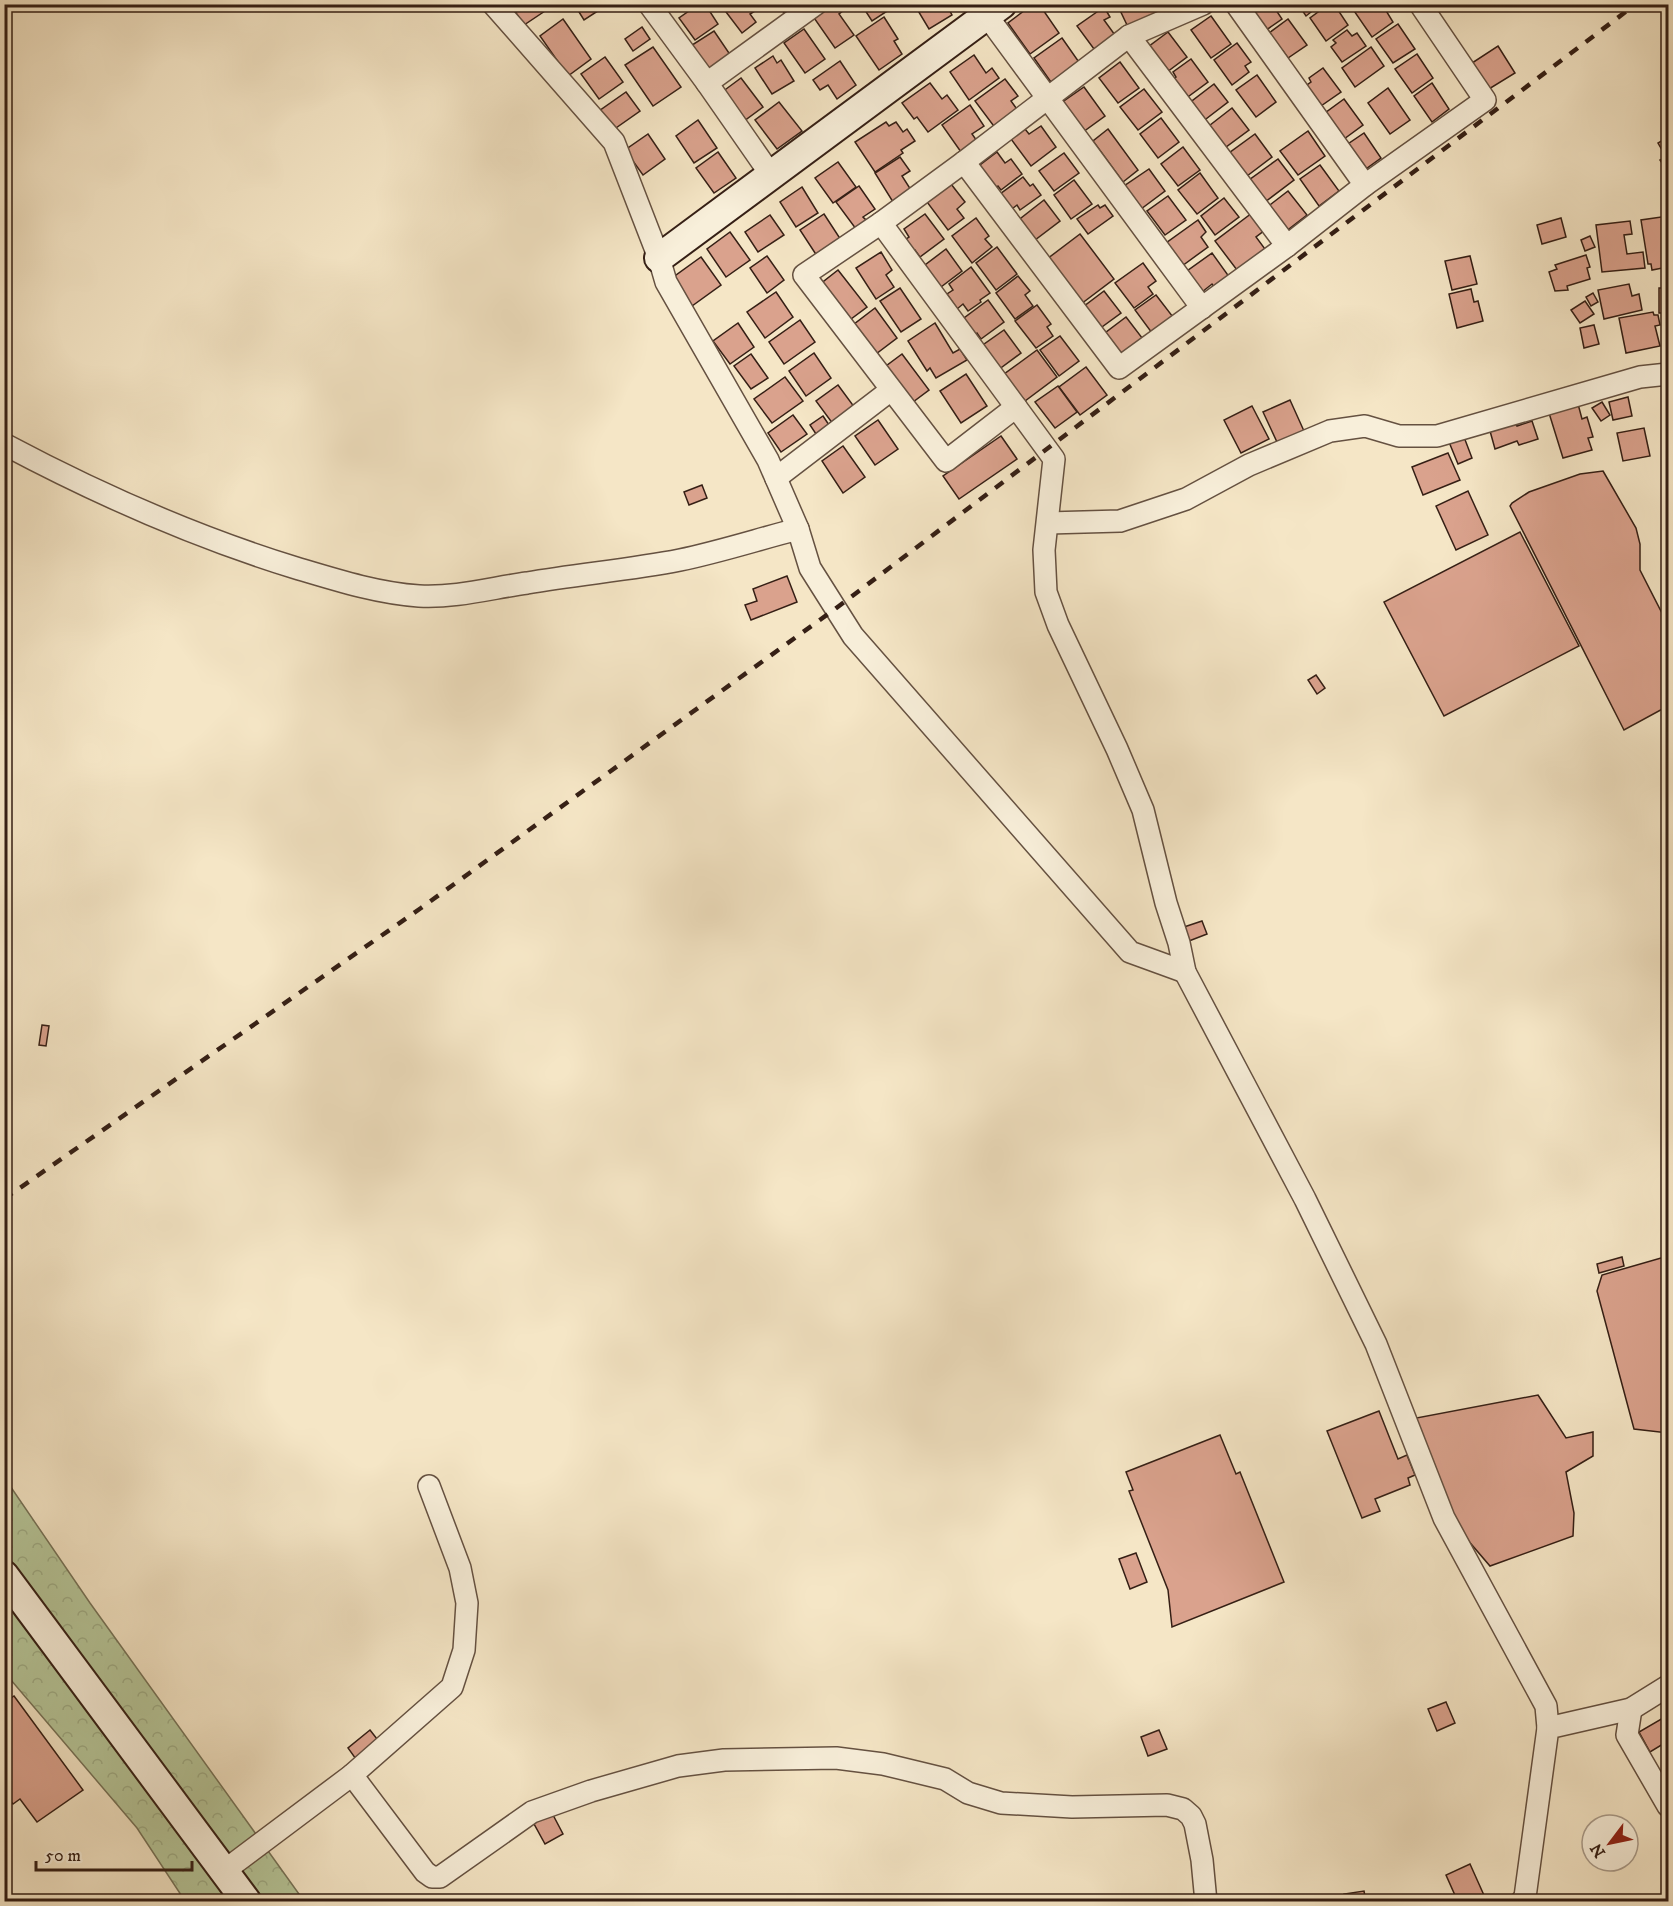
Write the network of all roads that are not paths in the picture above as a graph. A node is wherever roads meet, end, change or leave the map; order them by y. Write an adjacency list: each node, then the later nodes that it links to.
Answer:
1 (493, 4): 16 (street)
2 (649, 4): 9 (street)
3 (816, 4): 9 (street)
4 (1203, 4): 8 (street)
5 (1236, 4): 13 (street)
6 (1420, 4): 13 (street)
7 (989, 8): 10 (street); 12 (street)
8 (1129, 36): 10 (street); 15 (street)
9 (706, 83): 12 (street)
10 (1048, 98): 11 (street); 17 (street)
11 (964, 162): 14 (street); 17 (street)
12 (771, 175): 16 (street)
13 (1365, 184): 15 (street)
14 (881, 223): 19 (street); 20 (street)
15 (1287, 246): 17 (street)
16 (659, 258): 22 (street)
17 (1202, 308)
18 (1668, 374): 23 (street)
19 (891, 390): 20 (street); 22 (street)
20 (1016, 407): 23 (street)
21 (4, 444): 24 (street)
22 (776, 478): 24 (street)
23 (1048, 523): 25 (street)
24 (798, 529): 25 (street)
25 (1185, 972): 30 (street)
26 (429, 1486): 31 (street)
27 (4, 1575): 33 (street)
28 (1668, 1686): 29 (street)
29 (1631, 1709): 30 (street); 32 (street)
30 (1548, 1728): 36 (street)
31 (352, 1776): 33 (street); 35 (street)
32 (1668, 1806)
33 (224, 1871): 34 (street)
34 (247, 1902)
35 (1206, 1902)
36 (1521, 1902)

